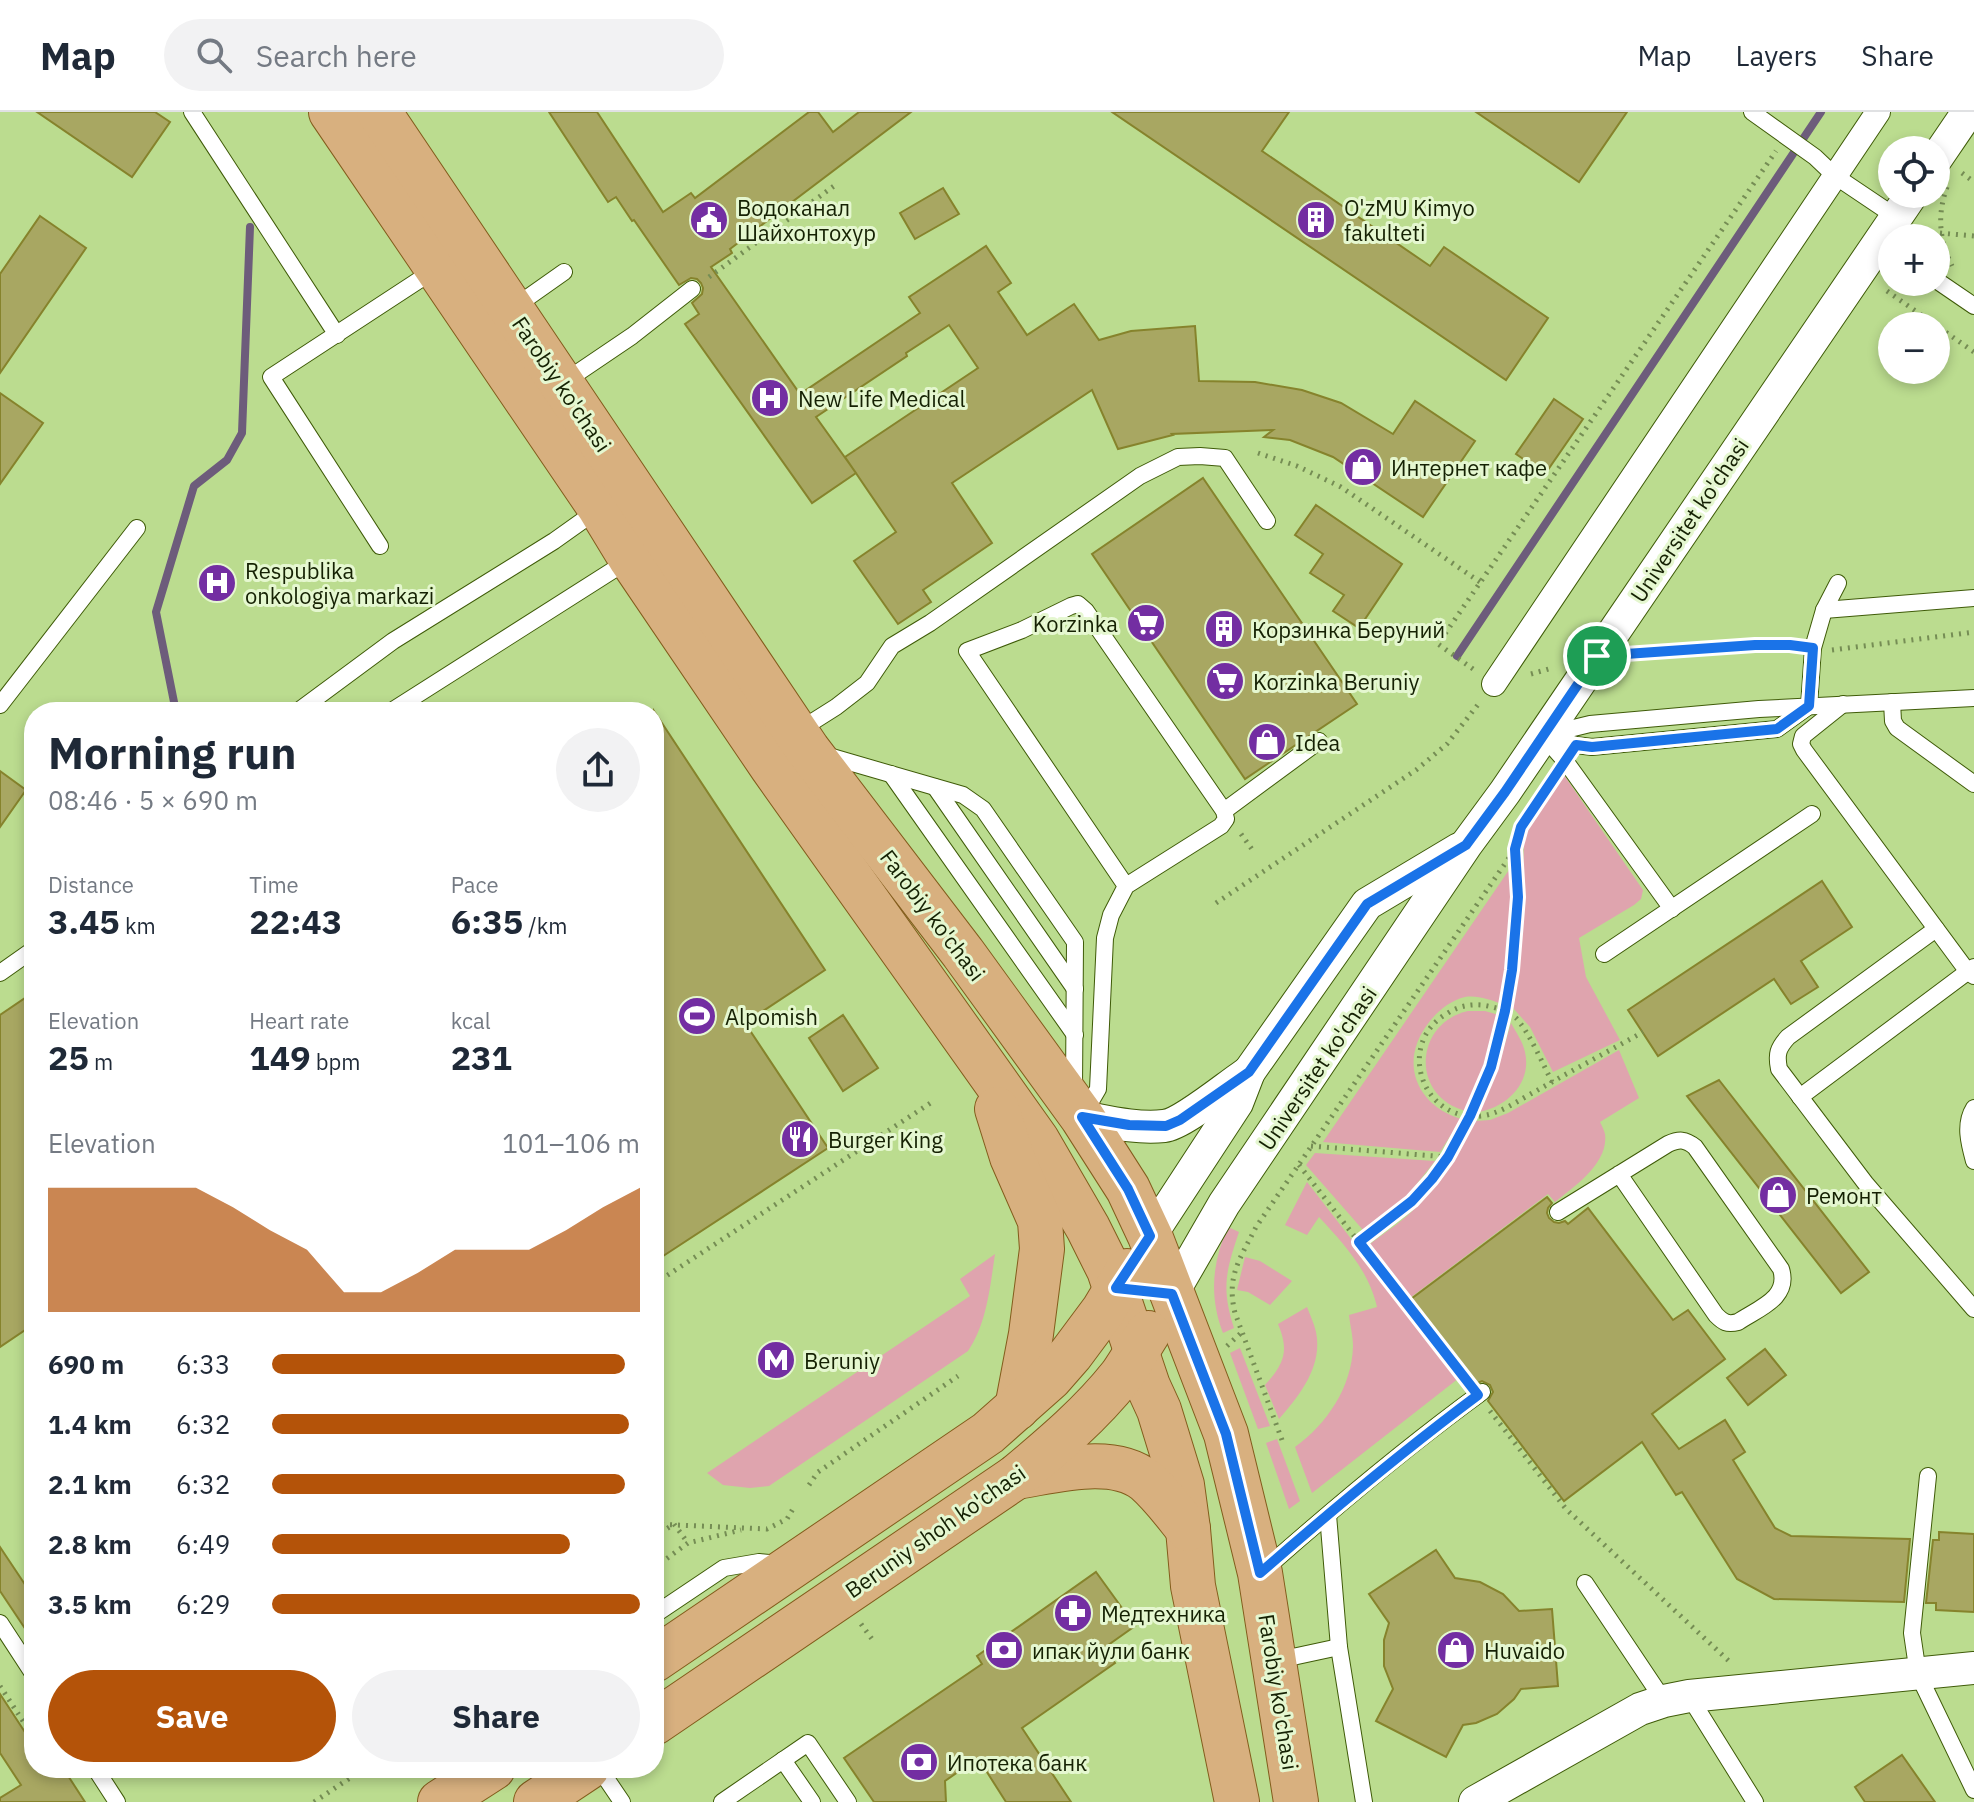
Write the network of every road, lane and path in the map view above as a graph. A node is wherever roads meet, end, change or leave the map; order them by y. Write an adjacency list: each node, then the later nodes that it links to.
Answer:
1 (192, 112): 24 (lane)
2 (331, 112): 16 (main road, Farobiy ko'chasi)
3 (379, 112): 23 (main road, Farobiy ko'chasi)
4 (1752, 112): 7 (lane)
5 (1878, 112): 9 (street)
6 (1968, 112): 8 (street)
7 (1790, 138): 9 (lane); 33 (path)
8 (1950, 155)
9 (1835, 176): 11 (lane); 42 (street)
10 (834, 186): 19 (path)
11 (1893, 224)
12 (1950, 234): 13 (path)
13 (1974, 236)
14 (1878, 251): 40 (street, Universitet ko'chasi)
15 (1950, 262): 17 (path)
16 (437, 268): 24 (lane); 28 (main road, Farobiy ko'chasi)
17 (1954, 270)
18 (564, 272): 23 (lane)
19 (692, 289): 26 (lane)
20 (1950, 290): 22 (lane)
21 (1894, 296): 25 (path)
22 (1974, 306)
23 (512, 309): 26 (main road, Farobiy ko'chasi)
24 (337, 335): 31 (lane)
25 (1974, 352)
26 (561, 384): 28 (main road, Farobiy ko'chasi)
27 (1258, 453): 33 (path)
28 (615, 498): 32 (main road, Farobiy ko'chasi); 44 (lane)
29 (1267, 521): 51 (lane)
30 (137, 528): 48 (lane)
31 (380, 546)
32 (648, 549): 45 (lane); 51 (main road, Farobiy ko'chasi); 73 (main road, Farobiy ko'chasi)
33 (1480, 582): 42 (path)
34 (1838, 583): 36 (lane)
35 (1974, 598): 36 (lane)
36 (1824, 610): 38 (lane)
37 (1974, 632): 38 (path)
38 (1813, 648): 39 (path); 49 (lane)
39 (1637, 654): 40 (path); 41 (path)
40 (1597, 656): 42 (path); 50 (street, Universitet ko'chasi)
41 (1629, 666)
42 (1494, 684): 62 (path)
43 (1974, 698): 46 (lane)
44 (311, 702)
45 (406, 702)
46 (1892, 702): 47 (lane); 55 (lane)
47 (1843, 704): 49 (lane); 64 (lane)
48 (0, 705)
49 (1809, 706): 50 (lane)
50 (1543, 735): 53 (lane); 59 (street, Universitet ko'chasi)
51 (802, 741): 54 (lane); 80 (main road, Farobiy ko'chasi)
52 (1319, 741): 57 (lane)
53 (1566, 762): 60 (path); 63 (lane)
54 (891, 774): 56 (lane); 72 (lane)
55 (1974, 784)
56 (935, 787): 69 (lane); 69 (lane)
57 (1224, 811): 61 (lane); 61 (lane)
58 (1812, 814): 63 (lane)
59 (1466, 845): 74 (street, Universitet ko'chasi); 91 (street, Universitet ko'chasi)
60 (1515, 849): 70 (path); 81 (path)
61 (1126, 886): 80 (lane)
62 (1216, 903)
63 (1672, 909): 65 (lane)
64 (1936, 929): 67 (lane); 76 (lane)
65 (1604, 954)
66 (24, 956): 68 (lane)
67 (1972, 972): 76 (lane)
68 (0, 973)
69 (1075, 989): 72 (lane)
70 (1505, 1011): 75 (path); 79 (path); 79 (path)
71 (1643, 1032): 75 (path)
72 (1075, 1035): 80 (lane)
73 (983, 1065): 90 (main road, Farobiy ko'chasi); 98 (main road)
74 (1249, 1072): 80 (street); 87 (street, Universitet ko'chasi)
75 (1552, 1082): 79 (path)
76 (1800, 1097): 92 (lane)
77 (932, 1102): 89 (path)
78 (1974, 1108): 83 (lane)
79 (1470, 1116): 82 (path)
80 (1082, 1117): 87 (main road, Farobiy ko'chasi)
81 (1311, 1146): 82 (path); 84 (path)
82 (1448, 1157): 88 (path)
83 (1974, 1161)
84 (1299, 1165): 88 (path); 93 (path)
85 (1619, 1174): 85 (lane); 86 (lane)
86 (1558, 1212)
87 (1150, 1236): 90 (main road); 91 (main road, Farobiy ko'chasi)
88 (1359, 1242): 97 (path)
89 (664, 1277)
90 (1116, 1288): 91 (main road); 95 (main road, Farobiy ko'chasi); 98 (main road)
91 (1172, 1294): 95 (main road, Beruniy shoh ko'chasi); 113 (main road, Farobiy ko'chasi)
92 (1974, 1309)
93 (1242, 1332): 94 (path); 99 (path)
94 (1226, 1346)
95 (1137, 1351): 101 (main road, Beruniy shoh ko'chasi); 108 (main road, Farobiy ko'chasi)
96 (958, 1376): 102 (path)
97 (1480, 1394): 104 (lane); 126 (path)
98 (1017, 1408): 112 (main road)
99 (1282, 1440)
100 (1928, 1476): 124 (lane)
101 (1016, 1477): 108 (main road); 128 (main road, Beruniy shoh ko'chasi)
102 (809, 1485)
103 (794, 1507): 107 (path)
104 (1328, 1515): 113 (lane); 119 (lane)
105 (664, 1524): 106 (path)
106 (674, 1524): 107 (path); 109 (path); 110 (path)
107 (746, 1529): 110 (path)
108 (1188, 1529): 145 (main road, Farobiy ko'chasi)
109 (664, 1530)
110 (688, 1543): 111 (path)
111 (664, 1561)
112 (792, 1565): 115 (lane); 120 (main road)
113 (1260, 1573): 122 (main road, Farobiy ko'chasi)
114 (1585, 1583): 127 (lane)
115 (664, 1608)
116 (0, 1623): 121 (lane)
117 (861, 1623): 118 (path)
118 (872, 1639)
119 (1339, 1647): 122 (lane); 147 (lane)
120 (664, 1653)
121 (24, 1660)
122 (1274, 1661): 146 (main road, Farobiy ko'chasi)
123 (1974, 1668): 124 (street)
124 (1918, 1674): 126 (street); 136 (lane)
125 (0, 1686): 129 (path)
126 (1758, 1689): 127 (street)
127 (1677, 1698): 148 (street); 149 (lane)
128 (664, 1716)
129 (24, 1723)
130 (783, 1760): 142 (lane); 143 (lane); 144 (lane)
131 (101, 1778): 137 (lane)
132 (350, 1778): 138 (path)
133 (477, 1778): 139 (main road)
134 (572, 1778): 140 (main road)
135 (606, 1778): 141 (lane)
136 (1974, 1790)
137 (117, 1802)
138 (314, 1802)
139 (440, 1802)
140 (536, 1802)
141 (622, 1802)
142 (722, 1802)
143 (812, 1802)
144 (848, 1802)
145 (1237, 1802)
146 (1296, 1802)
147 (1364, 1802)
148 (1475, 1802)
149 (1755, 1802)

